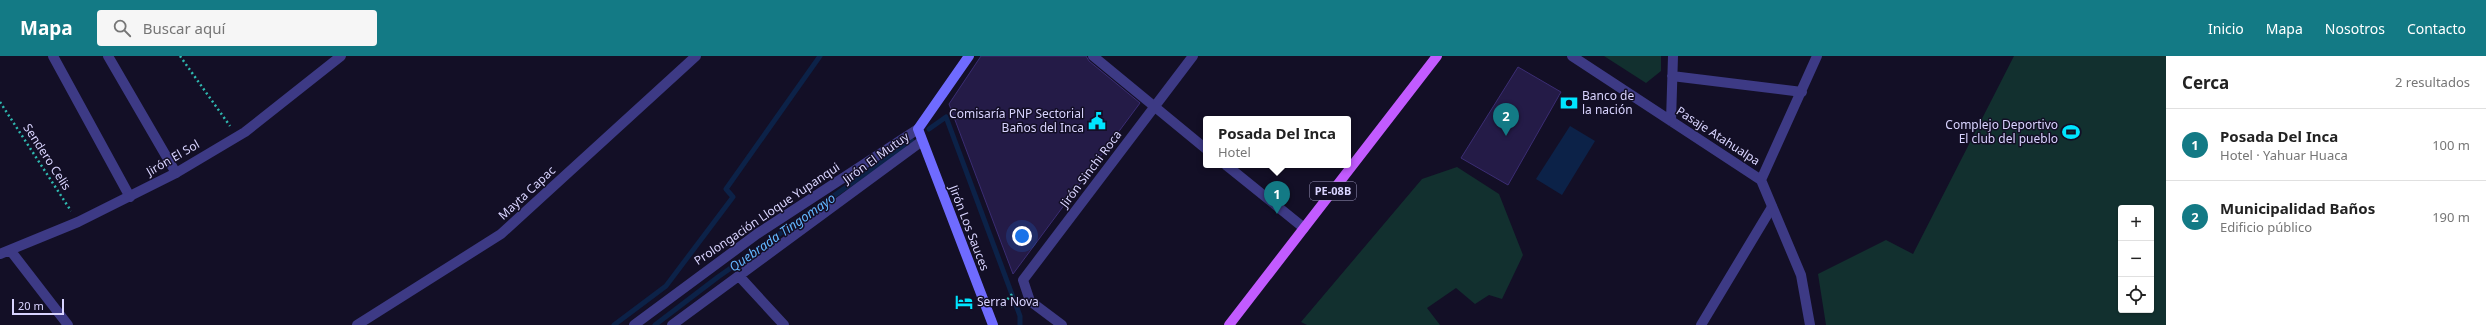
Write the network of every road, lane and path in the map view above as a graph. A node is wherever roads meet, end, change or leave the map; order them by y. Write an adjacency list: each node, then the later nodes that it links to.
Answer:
1 (53, 56): 27 (street)
2 (108, 56): 25 (street)
3 (180, 56): 19 (path)
4 (341, 56): 19 (street, Jirón El Sol)
5 (696, 56): 37 (street, Mayta Capac)
6 (969, 56): 18 (street)
7 (1093, 56): 16 (street)
8 (1193, 56): 16 (street, Jirón Sinchi Roca)
9 (1437, 56): 22 (main road, PE-08B)
10 (1572, 56): 17 (street, Pasaje Atahualpa)
11 (1673, 56): 13 (street)
12 (1817, 56): 14 (street)
13 (1672, 76): 14 (street); 17 (street)
14 (1802, 92): 26 (street)
15 (0, 102): 29 (path, Sendero Celis)
16 (1154, 107): 21 (street); 34 (street, Jirón Sinchi Roca)
17 (1671, 122): 26 (street, Pasaje Atahualpa)
18 (918, 129): 20 (street, Jirón Los Sauces); 38 (street, Prolongación Lloque Yupanqui)
19 (236, 135): 25 (street, Jirón El Sol)
20 (922, 141): 33 (street, Jirón El Mutuy); 35 (street, Jirón Los Sauces)
21 (1203, 147)
22 (1351, 167)
23 (1230, 168): 30 (street)
24 (1350, 168): 30 (main road, PE-08B)
25 (176, 173): 27 (street, Jirón El Sol)
26 (1761, 180): 28 (street, Pasaje Atahualpa)
27 (130, 197): 29 (street, Jirón El Sol)
28 (1772, 207): 43 (street); 44 (street, Pasaje Atahualpa)
29 (78, 222): 31 (street, Jirón El Sol)
30 (1304, 228): 42 (main road, PE-08B)
31 (10, 250): 32 (street, Jirón El Sol); 36 (street)
32 (0, 254)
33 (739, 276): 39 (street, Jirón El Mutuy); 40 (street)
34 (1023, 280): 35 (path); 41 (street)
35 (992, 323)
36 (68, 325)
37 (357, 325)
38 (634, 325)
39 (672, 325)
40 (784, 325)
41 (1062, 325)
42 (1229, 325)
43 (1701, 325)
44 (1810, 325)

